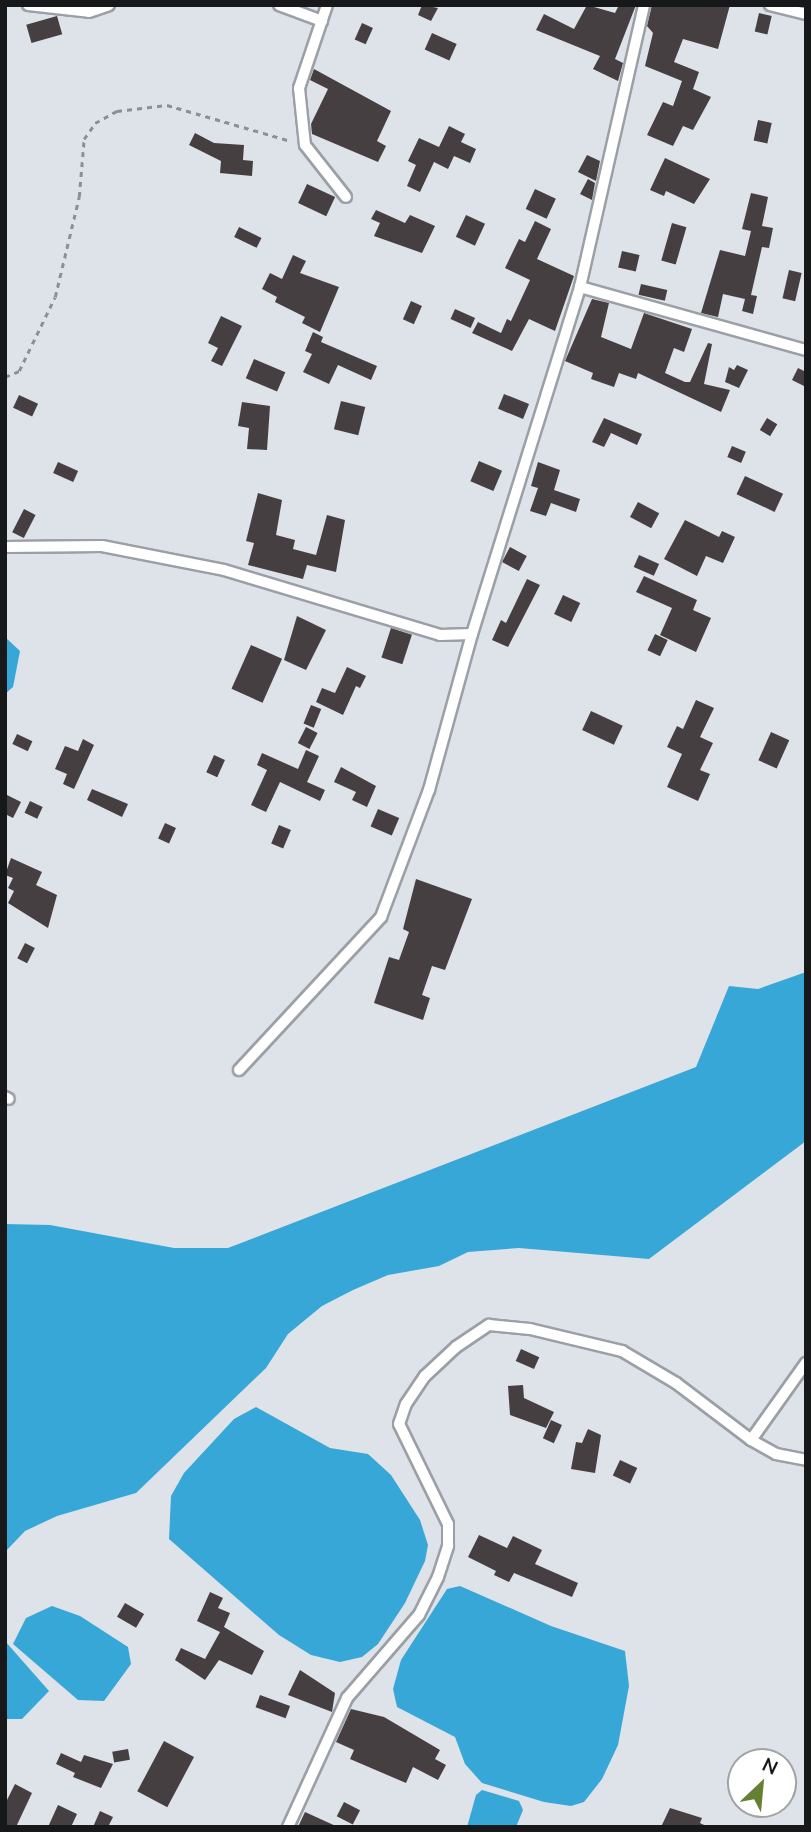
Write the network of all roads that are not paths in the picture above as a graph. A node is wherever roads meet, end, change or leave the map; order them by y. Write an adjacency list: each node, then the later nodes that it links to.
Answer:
1 (28, 5): 2 (street)
2 (109, 5)
3 (279, 5): 8 (street)
4 (327, 5): 8 (street)
5 (644, 5): 10 (street)
6 (770, 5): 7 (street)
7 (806, 14)
8 (322, 21): 9 (street)
9 (346, 197)
10 (580, 287): 11 (street); 13 (street)
11 (806, 350)
12 (5, 547): 13 (street)
13 (472, 634): 14 (street)
14 (239, 1070)
15 (806, 1363): 16 (street)
16 (751, 1440): 17 (street); 18 (street)
17 (806, 1460)
18 (288, 1827)

